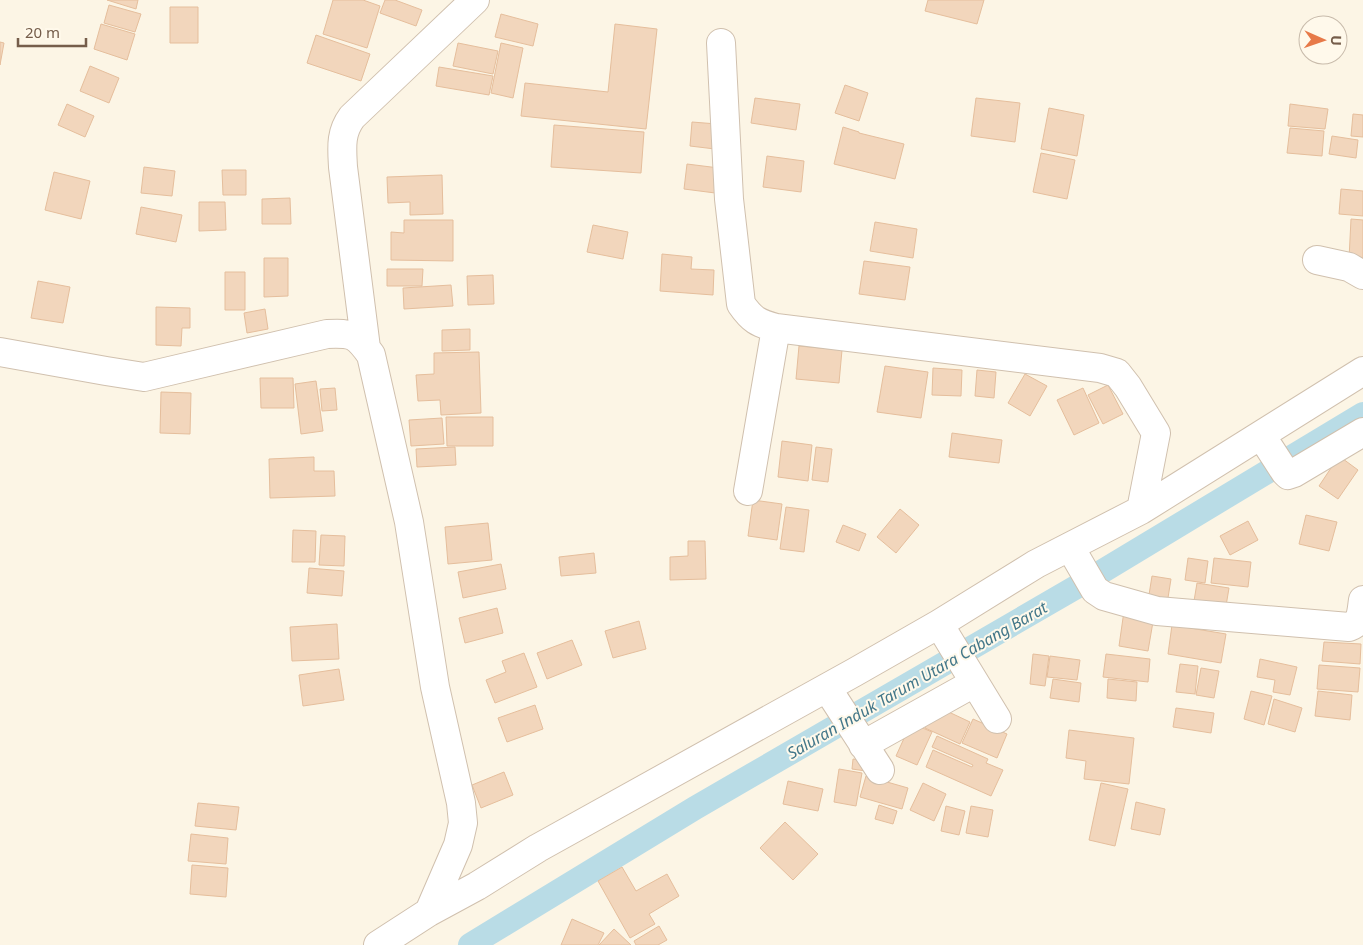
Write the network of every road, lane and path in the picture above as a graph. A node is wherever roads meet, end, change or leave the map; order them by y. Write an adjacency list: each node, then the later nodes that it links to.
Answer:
1 (475, 0): 6 (street)
2 (721, 43): 5 (street)
3 (1317, 260): 4 (street)
4 (1363, 275)
5 (776, 328): 11 (street); 12 (street)
6 (366, 348): 7 (street); 21 (street)
7 (0, 352)
8 (1363, 370): 10 (street)
9 (1363, 432): 10 (street)
10 (1264, 440): 12 (street)
11 (748, 491)
12 (1141, 510): 13 (street)
13 (1073, 554): 14 (street); 15 (street)
14 (1363, 600)
15 (946, 633): 16 (street); 17 (street)
16 (973, 680): 18 (street); 19 (street)
17 (833, 697): 19 (street); 21 (street)
18 (997, 719)
19 (862, 743): 20 (street)
20 (880, 770)
21 (429, 912): 22 (street)
22 (378, 945)

